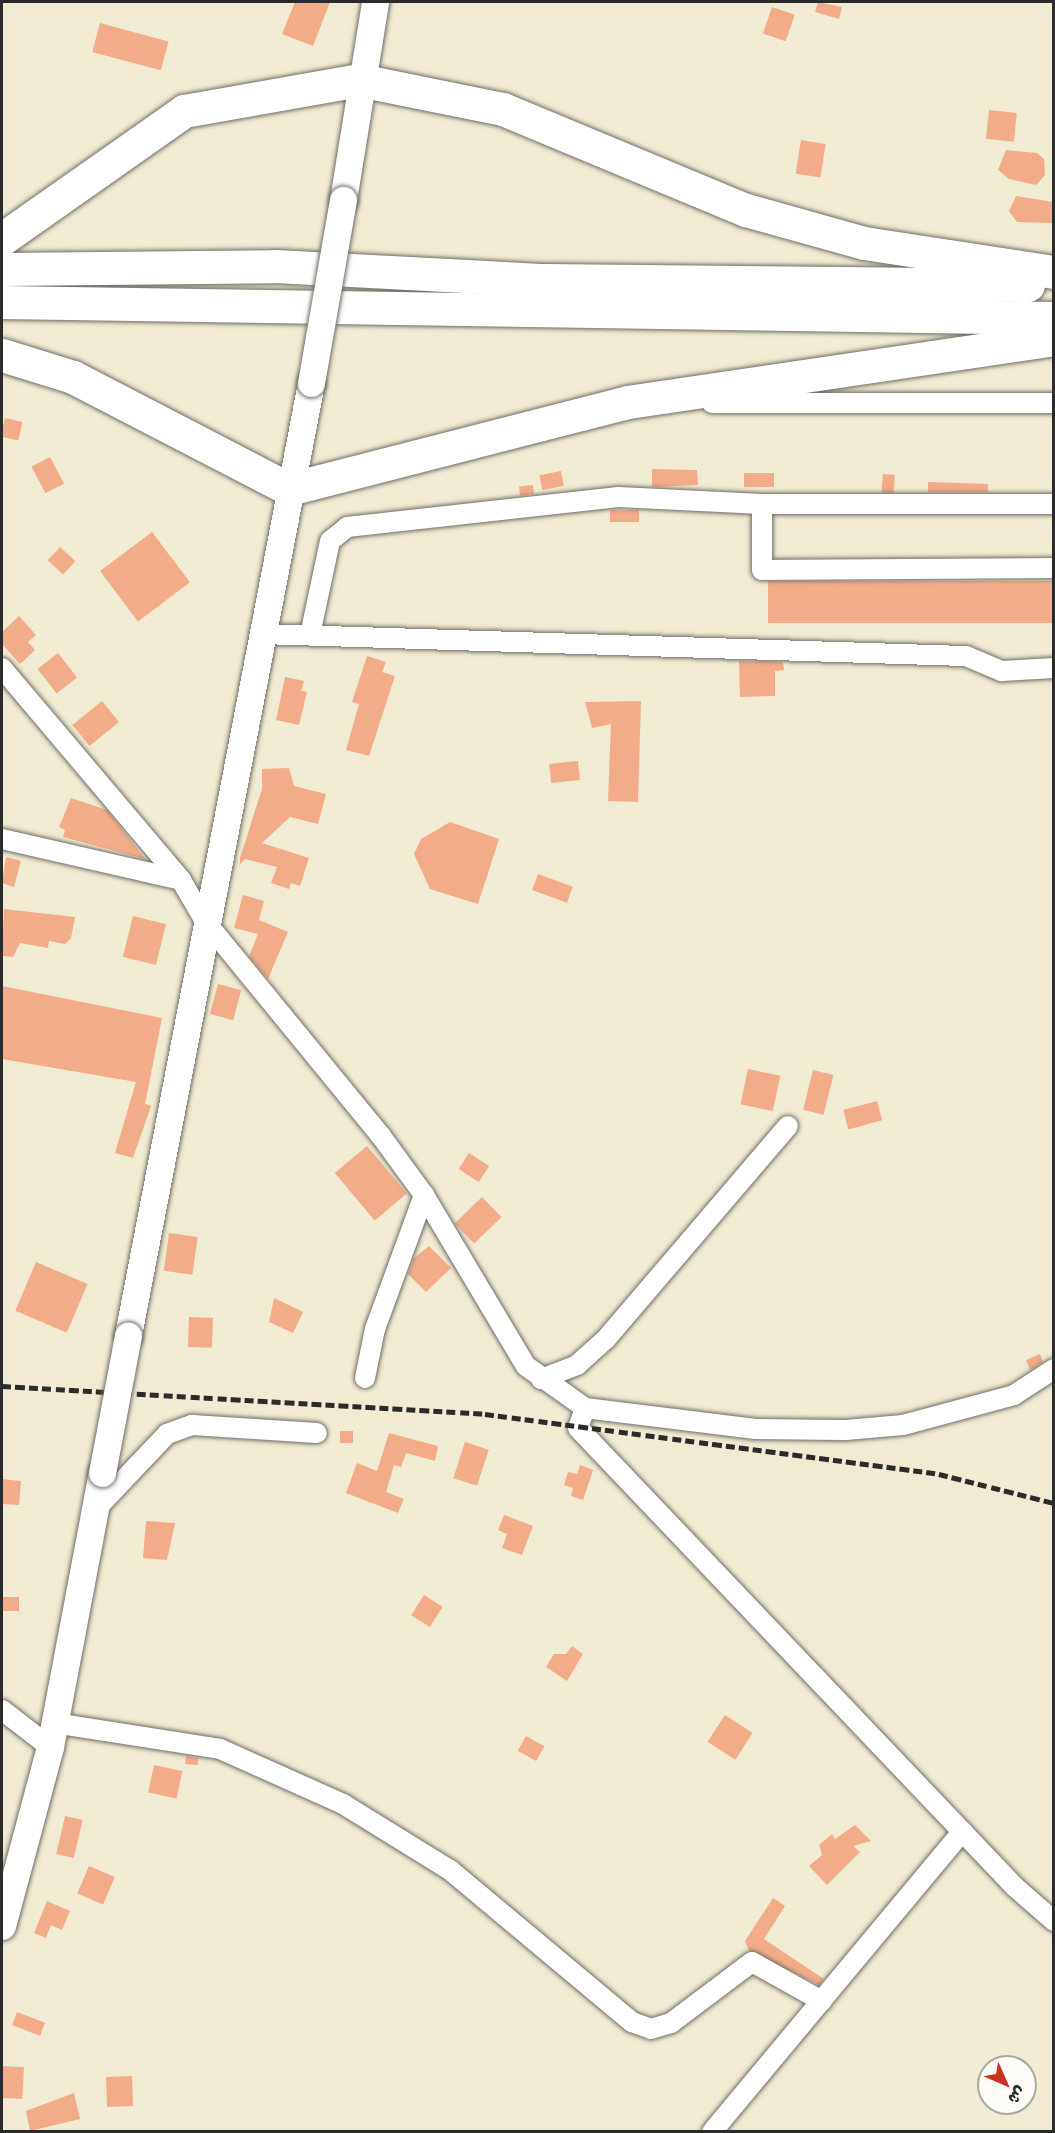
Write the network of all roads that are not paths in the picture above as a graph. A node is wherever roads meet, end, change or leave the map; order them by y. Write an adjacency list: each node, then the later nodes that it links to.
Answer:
1 (375, 2): 2 (main road)
2 (359, 80): 3 (highway); 5 (highway); 13 (main road, bridge)
3 (2, 239)
4 (2, 269): 6 (highway)
5 (1053, 272)
6 (1053, 285)
7 (2, 302): 8 (highway)
8 (1053, 318)
9 (1053, 339): 11 (highway)
10 (2, 355): 13 (highway)
11 (628, 402): 12 (street); 13 (highway)
12 (1053, 404)
13 (289, 489): 17 (main road)
14 (762, 504): 15 (street); 16 (street); 18 (street)
15 (1053, 504)
16 (1053, 568)
17 (261, 634): 18 (street); 23 (main road)
18 (310, 635): 20 (street)
19 (2, 668): 22 (street)
20 (1053, 668)
21 (2, 839): 22 (street)
22 (181, 880): 23 (street)
23 (205, 921): 25 (street); 31 (main road, bridge)
24 (788, 1126): 28 (street)
25 (424, 1195): 27 (street); 28 (street)
26 (1053, 1369): 29 (street)
27 (364, 1378)
28 (541, 1380): 29 (street)
29 (585, 1408): 34 (street)
30 (317, 1433): 31 (street)
31 (93, 1512): 33 (main road)
32 (2, 1710): 33 (street)
33 (52, 1735): 36 (main road); 37 (street)
34 (962, 1832): 35 (street); 37 (street)
35 (1053, 1921)
36 (2, 1926)
37 (822, 2001): 38 (street)
38 (712, 2132)

